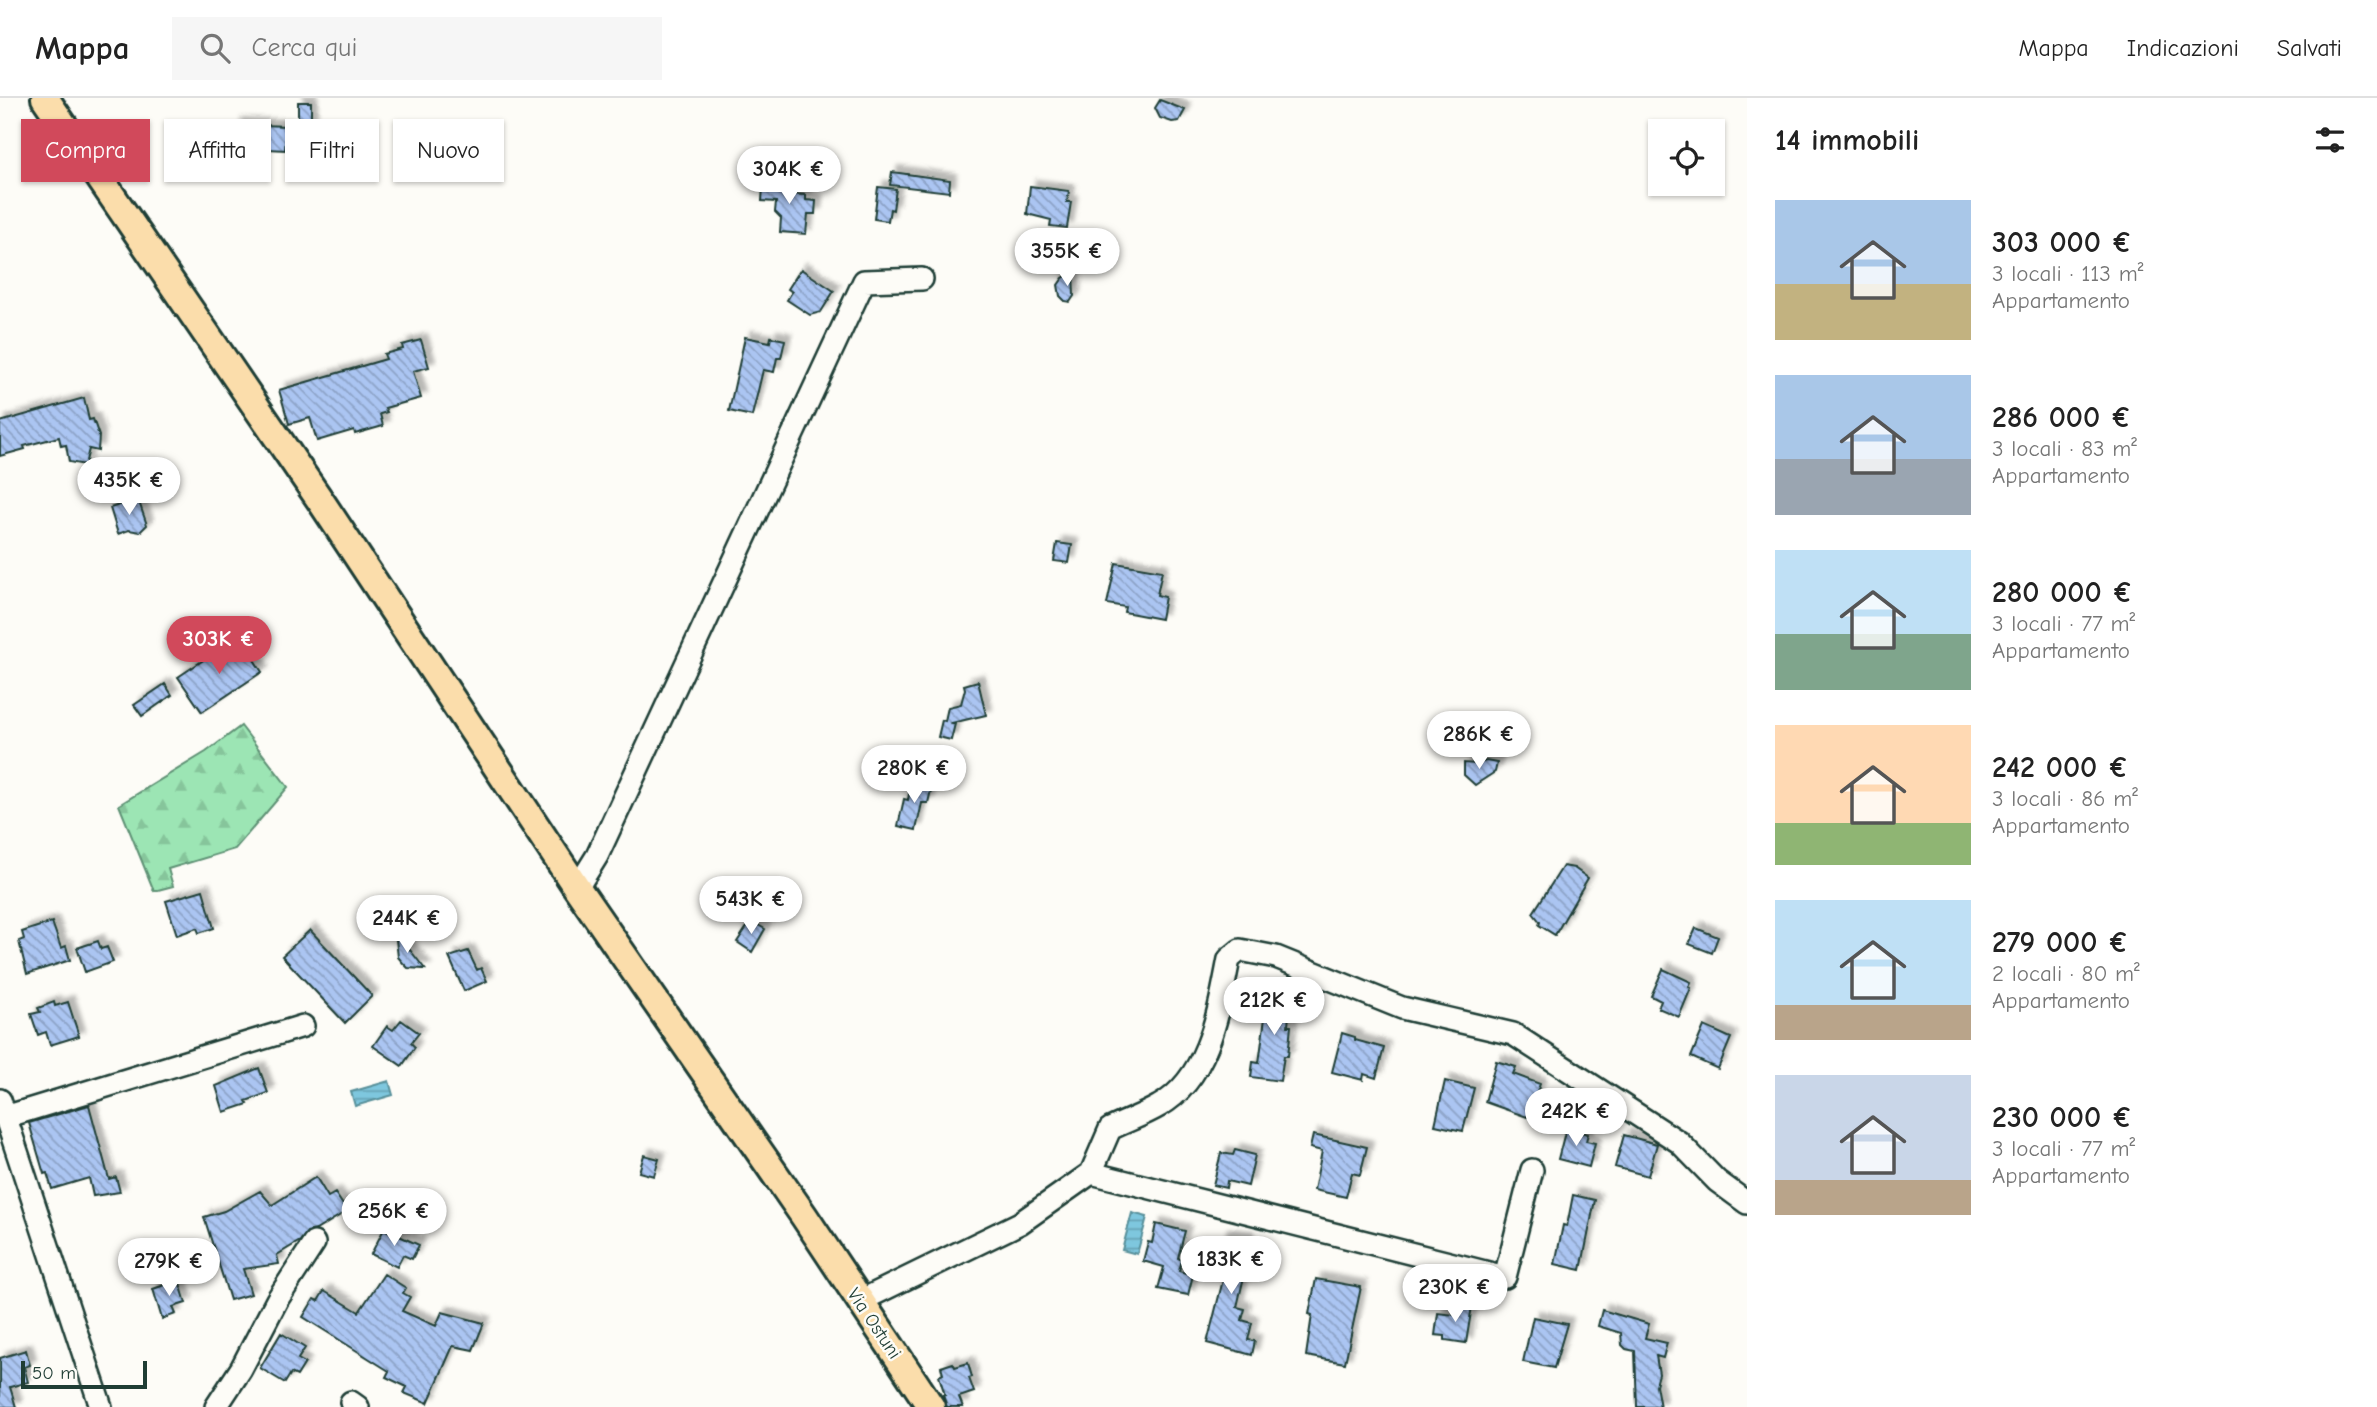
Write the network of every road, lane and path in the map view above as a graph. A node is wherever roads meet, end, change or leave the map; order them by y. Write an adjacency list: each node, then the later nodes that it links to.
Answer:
1 (45, 98): 3 (main road, Via Ostuni)
2 (922, 279): 3 (street)
3 (576, 888): 10 (main road, Via Ostuni)
4 (303, 1026): 5 (street)
5 (3, 1109): 11 (street)
6 (1532, 1170): 7 (street)
7 (1091, 1173): 8 (street); 10 (street)
8 (1747, 1203)
9 (314, 1243): 12 (street)
10 (860, 1301): 13 (main road, Via Ostuni)
11 (101, 1407)
12 (216, 1407)
13 (931, 1407)

